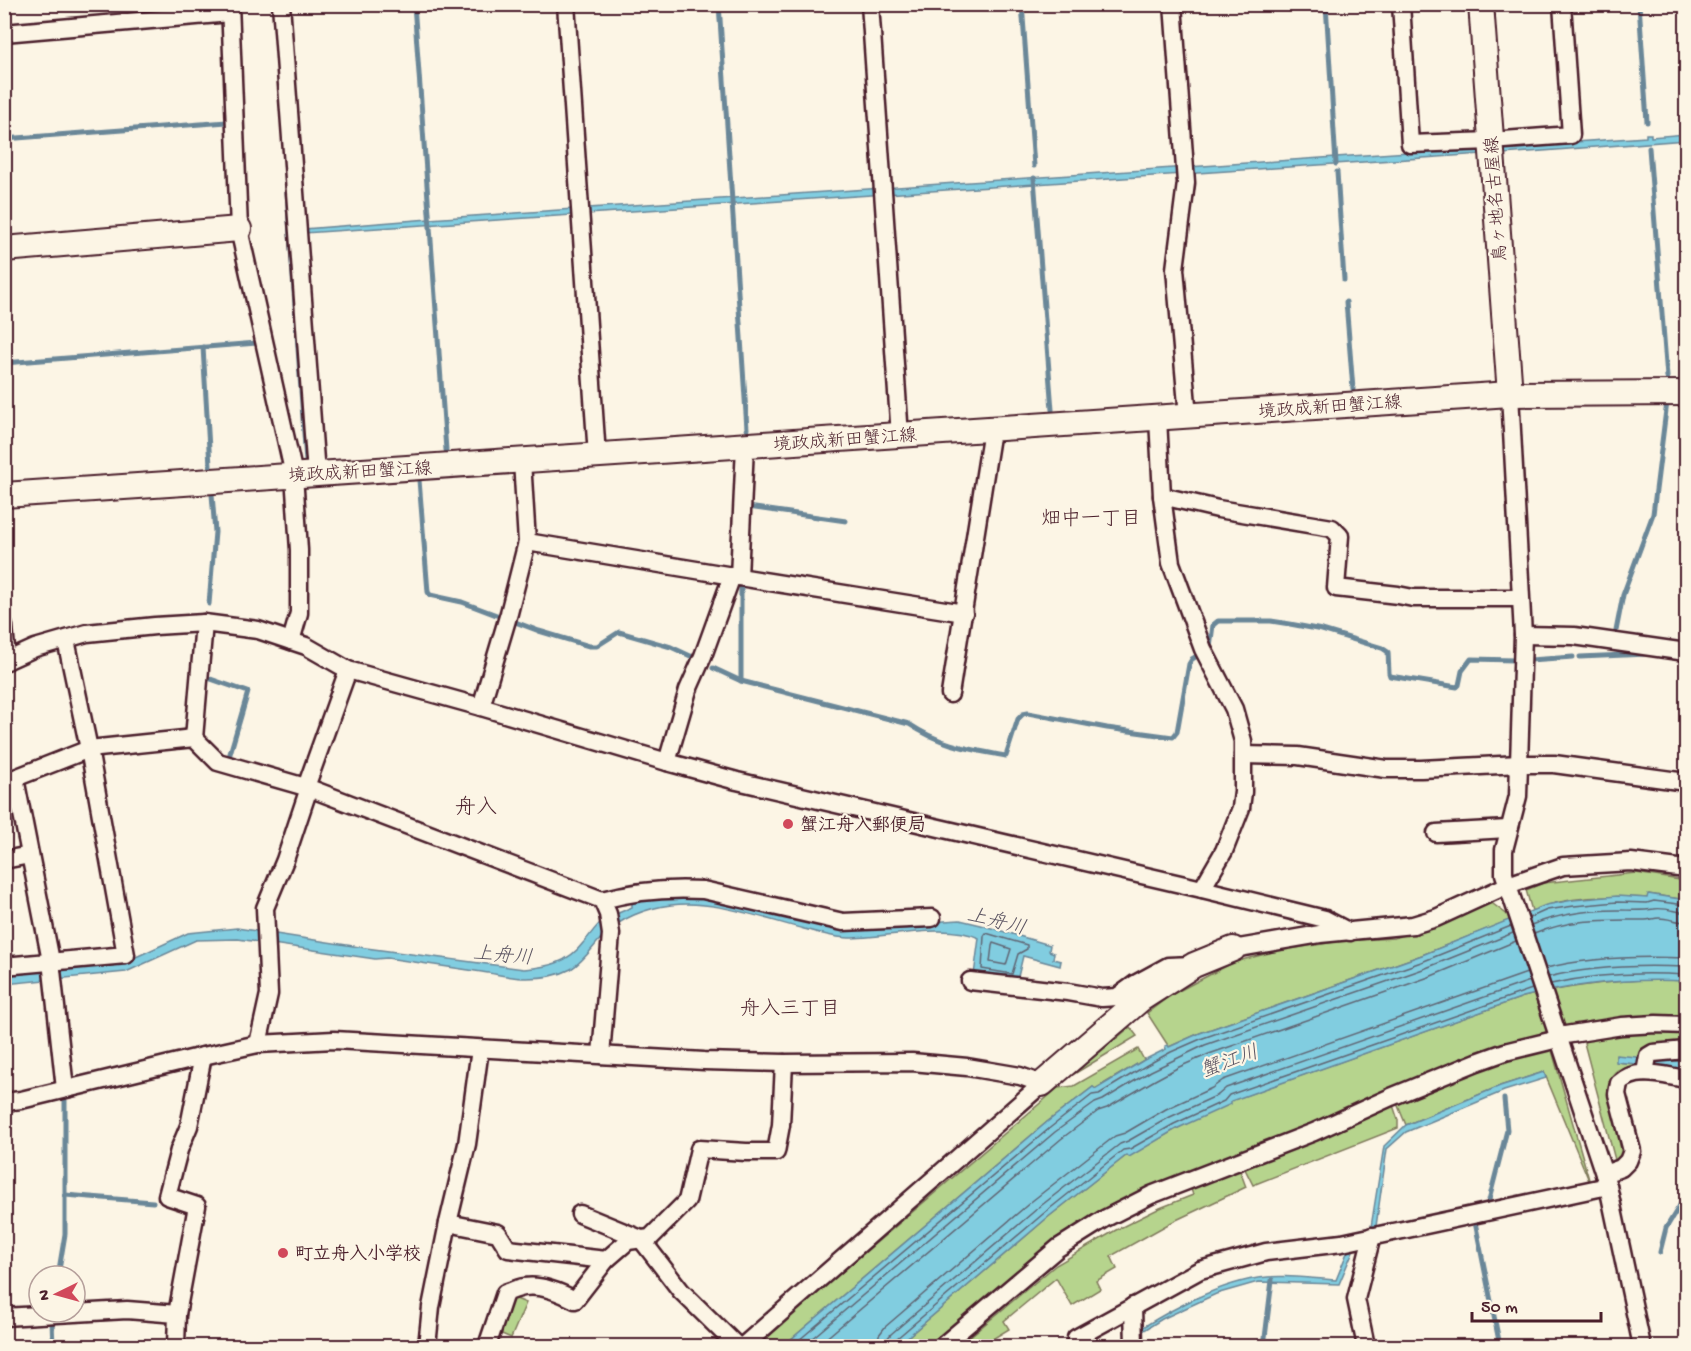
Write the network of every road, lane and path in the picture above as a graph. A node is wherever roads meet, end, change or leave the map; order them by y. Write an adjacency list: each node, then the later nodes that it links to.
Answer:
1 (281, 4): 22 (street)
2 (566, 4): 20 (street)
3 (870, 4): 18 (street)
4 (1173, 4): 15 (street)
5 (1401, 4): 10 (street)
6 (1481, 4): 10 (main road, 鳥ヶ地名古屋線)
7 (1562, 4): 10 (street)
8 (230, 9): 9 (street); 11 (street)
9 (4, 33)
10 (1491, 141): 14 (main road, 鳥ヶ地名古屋線)
11 (239, 229): 12 (main road); 22 (street)
12 (4, 249)
13 (1686, 393): 14 (main road, 境政成新田蟹江線)
14 (1510, 394): 15 (main road, 境政成新田蟹江線); 27 (street)
15 (1188, 416): 16 (main road, 境政成新田蟹江線)
16 (1158, 418): 17 (main road, 境政成新田蟹江線); 24 (street)
17 (992, 430): 18 (main road, 境政成新田蟹江線); 28 (street)
18 (900, 436): 19 (main road, 境政成新田蟹江線)
19 (745, 446): 20 (main road, 境政成新田蟹江線); 26 (street)
20 (597, 456): 21 (main road, 境政成新田蟹江線)
21 (522, 461): 22 (main road, 境政成新田蟹江線); 25 (street)
22 (305, 475): 23 (main road, 境政成新田蟹江線); 33 (street)
23 (4, 495)
24 (1162, 496): 27 (street); 41 (street)
25 (527, 542): 26 (street); 38 (street)
26 (735, 576): 28 (street); 42 (street)
27 (1520, 598): 31 (street)
28 (964, 614): 37 (street)
29 (204, 623): 32 (street); 33 (street); 39 (street)
30 (4, 626): 35 (street)
31 (1522, 635): 34 (street); 43 (street)
32 (66, 640): 35 (street); 40 (street)
33 (291, 641): 36 (street)
34 (1686, 652)
35 (6, 662)
36 (348, 670): 38 (street); 46 (street)
37 (950, 694)
38 (481, 707): 42 (street)
39 (194, 738): 40 (street); 46 (street)
40 (89, 749): 44 (street); 60 (street)
41 (1243, 755): 43 (street); 52 (street)
42 (667, 762): 52 (street)
43 (1520, 764): 45 (street); 47 (street)
44 (10, 779): 49 (street)
45 (1686, 782)
46 (308, 787): 54 (street); 64 (street)
47 (1508, 829): 48 (street); 53 (street)
48 (1436, 833)
49 (30, 855): 50 (street); 60 (street)
50 (4, 860)
51 (1686, 869): 53 (street)
52 (1202, 889): 56 (street)
53 (1509, 891): 56 (street); 63 (street)
54 (605, 907): 55 (street); 67 (street)
55 (932, 918)
56 (1350, 932): 57 (street)
57 (1233, 950): 58 (main road)
58 (1194, 965): 61 (street); 72 (main road)
59 (4, 966): 60 (street)
60 (52, 970): 73 (street)
61 (970, 981)
62 (1686, 1024): 63 (street)
63 (1558, 1033): 75 (street); 90 (street)
64 (258, 1044): 65 (street); 68 (street)
65 (480, 1049): 67 (street); 77 (street)
66 (1686, 1050): 70 (street)
67 (601, 1055): 69 (street)
68 (203, 1056): 73 (street); 82 (street)
69 (784, 1063): 72 (street); 79 (street)
70 (1646, 1066): 71 (street); 75 (street)
71 (1686, 1079)
72 (1042, 1084): 89 (street)
73 (65, 1089): 74 (street)
74 (4, 1102)
75 (1606, 1180): 78 (street); 93 (street)
76 (580, 1214): 79 (street)
77 (448, 1223): 80 (street); 86 (street)
78 (1372, 1236): 81 (street); 92 (street)
79 (641, 1239): 80 (street); 88 (street)
80 (606, 1260): 87 (street)
81 (1133, 1306): 84 (street); 91 (street)
82 (177, 1314): 83 (street); 85 (street)
83 (4, 1317)
84 (1134, 1338)
85 (176, 1347)
86 (427, 1347)
87 (487, 1347)
88 (737, 1347)
89 (744, 1347)
90 (942, 1347)
91 (1075, 1347)
92 (1366, 1347)
93 (1642, 1347)

